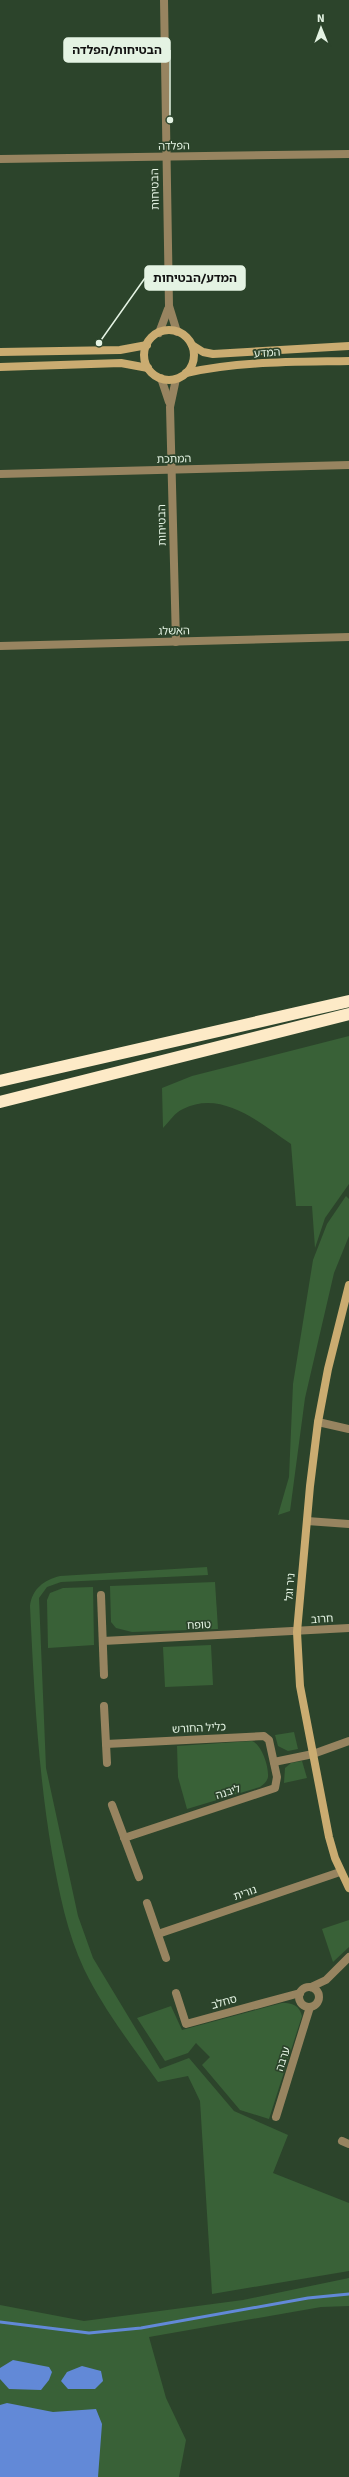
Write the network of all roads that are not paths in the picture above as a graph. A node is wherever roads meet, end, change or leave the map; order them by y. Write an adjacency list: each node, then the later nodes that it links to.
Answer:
1 (164, 0): 3 (street, הבטיחות)
2 (349, 154): 3 (street, הפלדה)
3 (166, 157): 4 (street, הפלדה); 5 (street, הבטיחות)
4 (0, 159)
5 (169, 306): 6 (street, הבטיחות); 7 (street, הבטיחות)
6 (177, 332): 7 (street); 9 (street)
7 (159, 333): 8 (street)
8 (147, 345): 11 (street); 14 (street)
9 (192, 345): 10 (street, המדע); 15 (street)
10 (349, 346)
11 (0, 352)
12 (349, 361): 15 (street, המדע)
13 (0, 367): 14 (street)
14 (148, 368): 16 (street)
15 (186, 373): 17 (street)
16 (161, 378): 17 (street); 18 (street, הבטיחות)
17 (176, 379): 18 (street, הבטיחות)
18 (170, 407): 20 (street, הבטיחות)
19 (349, 465): 20 (street, המתכת)
20 (171, 470): 21 (street, המתכת); 23 (street, הבטיחות)
21 (0, 474)
22 (349, 638): 23 (street, האשלג)
23 (176, 642): 24 (street, האשלג)
24 (0, 646)
25 (349, 1001): 27 (highway)
26 (349, 1014): 28 (highway)
27 (0, 1081)
28 (0, 1102)
29 (349, 1285): 30 (street, ניר וגל)
30 (347, 1304): 31 (street, ניר וגל)
31 (318, 1422): 32 (street); 33 (street, ניר וגל)
32 (349, 1429)
33 (307, 1521): 34 (street); 37 (street, ניר וגל)
34 (349, 1524)
35 (101, 1595): 38 (street)
36 (349, 1628): 37 (street, חרוב)
37 (297, 1632): 38 (street, טופח); 43 (street, ניר וגל)
38 (103, 1641): 39 (street)
39 (104, 1675)
40 (104, 1706): 42 (street)
41 (349, 1741): 43 (street)
42 (106, 1744): 44 (street, כליל החורש); 45 (street)
43 (313, 1754): 44 (street); 48 (street, ניר וגל)
44 (274, 1762): 47 (street, ליבנה)
45 (107, 1764)
46 (112, 1804): 47 (street)
47 (124, 1838): 49 (street)
48 (340, 1872): 50 (street, ניר וגל); 52 (street, נורית)
49 (139, 1877)
50 (349, 1888)
51 (148, 1903): 52 (street)
52 (158, 1934): 54 (street)
53 (349, 1957): 55 (street)
54 (166, 1958)
55 (326, 1980): 56 (street); 59 (street)
56 (311, 1986): 58 (street); 59 (street)
57 (176, 1992): 58 (street, סחלב)
58 (300, 1993): 60 (street)
59 (319, 1995): 60 (street)
60 (310, 2007): 61 (street, ערבה)
61 (276, 2117)

